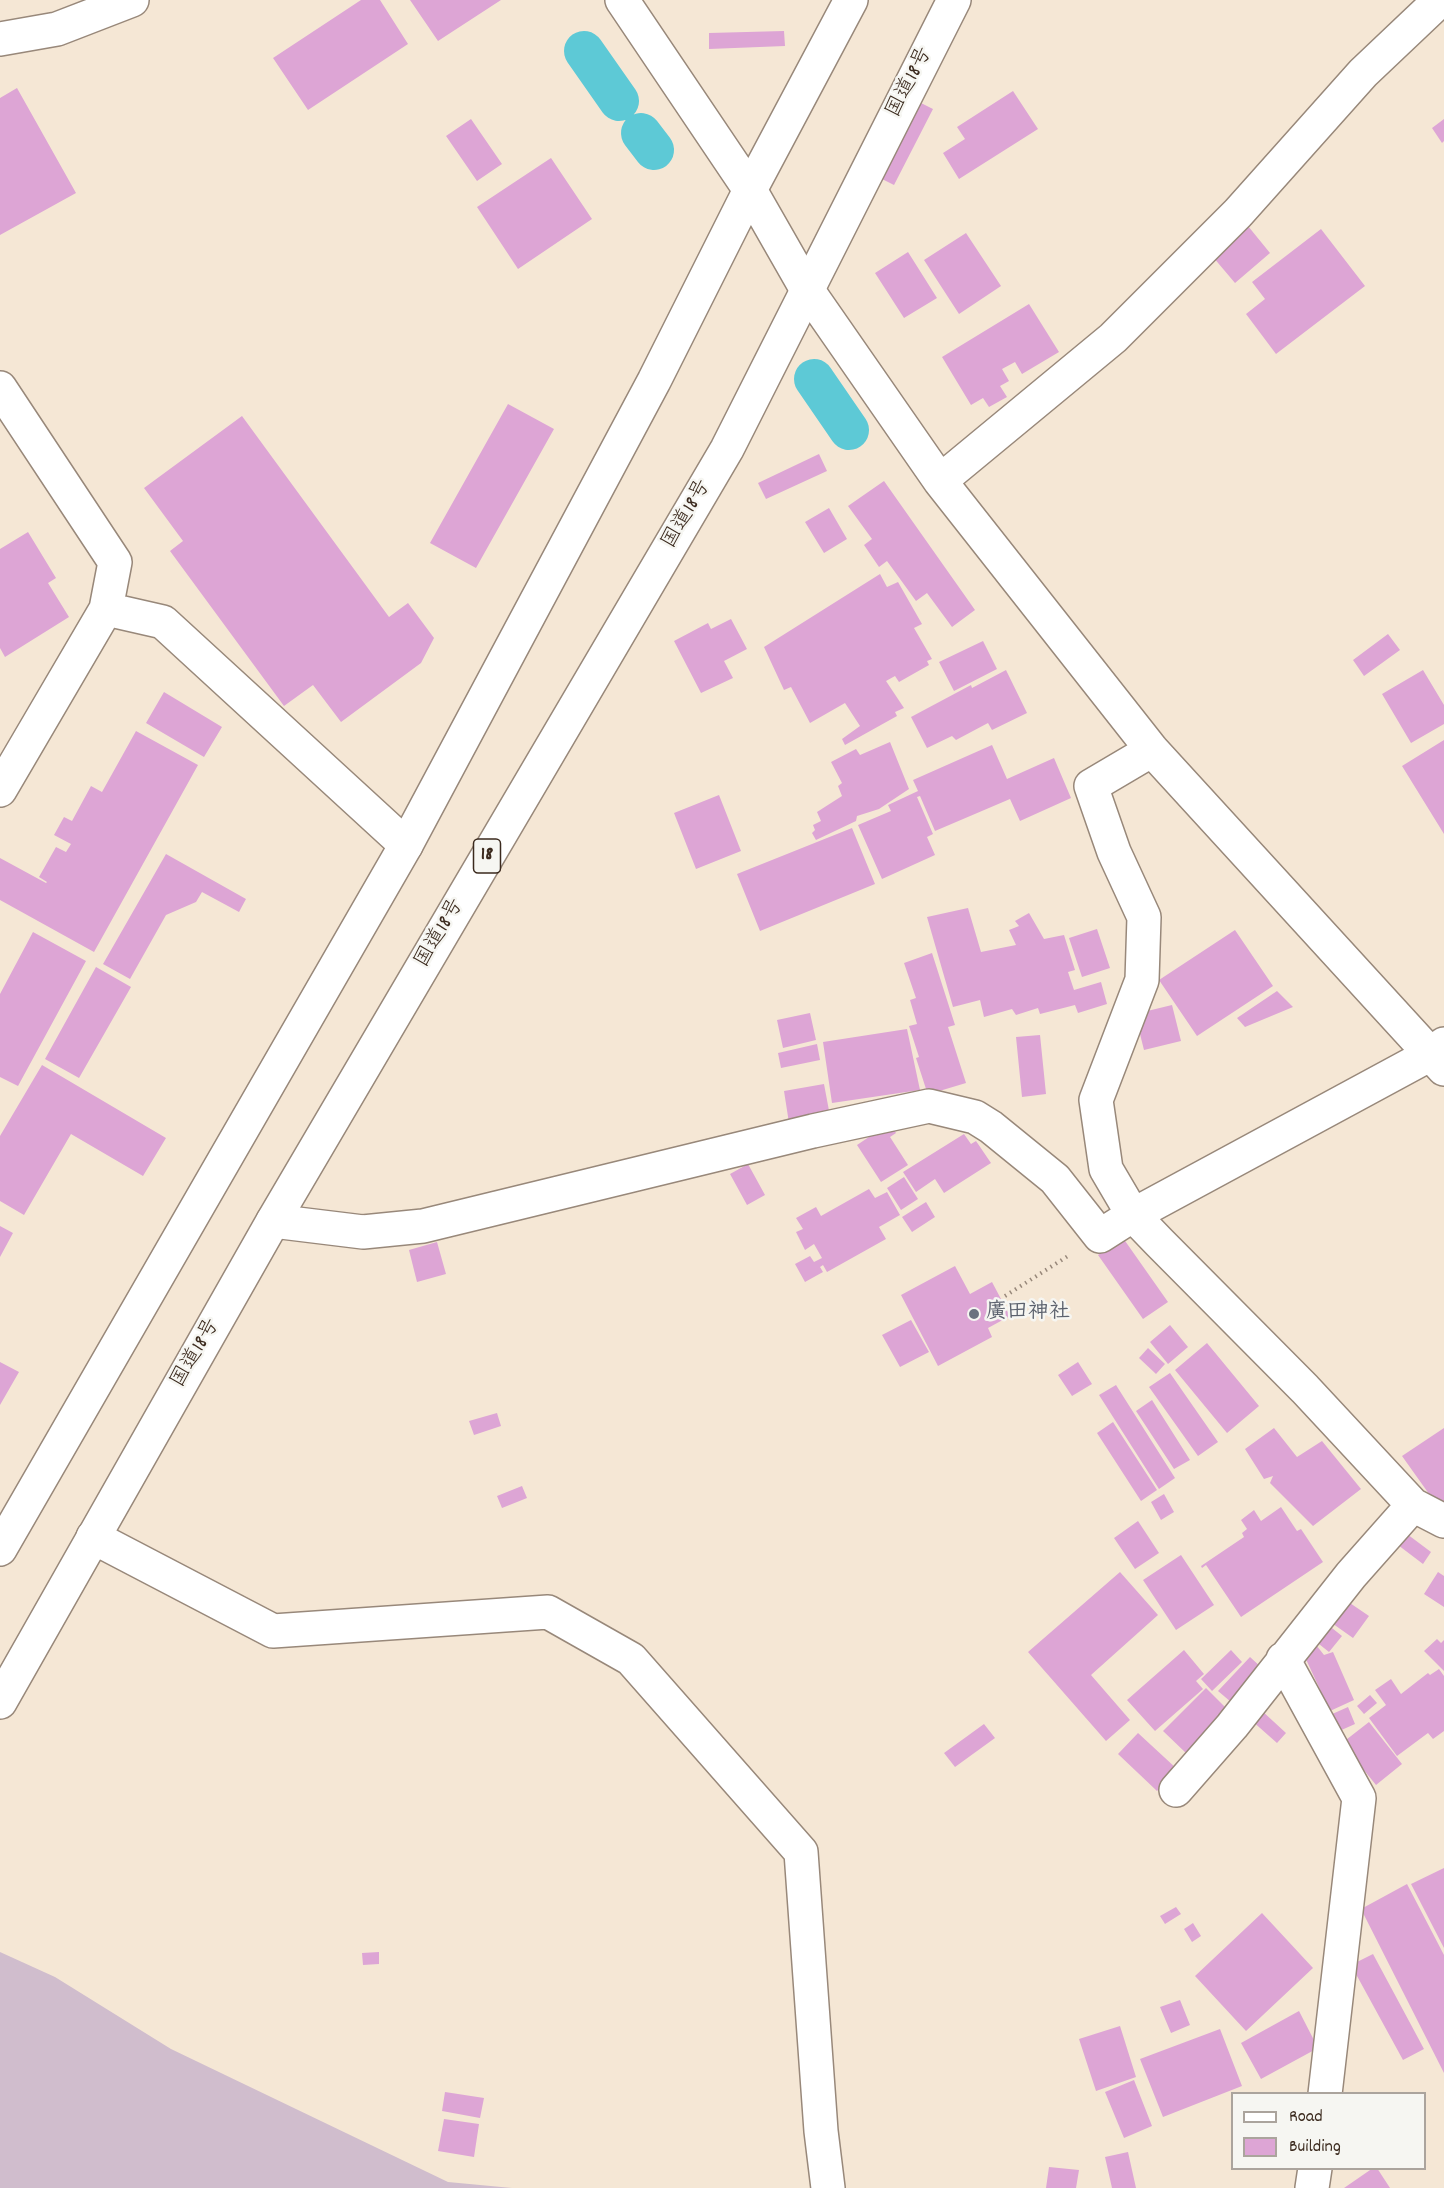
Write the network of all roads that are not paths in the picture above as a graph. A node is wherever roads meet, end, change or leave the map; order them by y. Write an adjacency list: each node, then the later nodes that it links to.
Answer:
1 (132, 0): 6 (main road)
2 (622, 0): 7 (main road)
3 (851, 0): 7 (main road)
4 (954, 0): 8 (main road, 国道18号 / 18)
5 (1440, 0): 10 (main road)
6 (0, 39)
7 (750, 190): 8 (main road); 14 (main road)
8 (806, 288): 10 (main road); 17 (main road, 国道18号 / 18)
9 (0, 387): 11 (main road)
10 (940, 481): 12 (main road)
11 (106, 609): 13 (main road); 14 (main road)
12 (1152, 750): 15 (main road); 16 (main road)
13 (0, 790)
14 (406, 845): 21 (main road)
15 (1439, 1056): 16 (main road)
16 (1133, 1215): 17 (main road); 18 (main road)
17 (273, 1221): 20 (main road, 国道18号 / 18)
18 (1413, 1505): 19 (main road); 22 (main road)
19 (1444, 1521)
20 (93, 1537): 23 (main road, 国道18号 / 18); 27 (main road)
21 (0, 1549)
22 (1282, 1659): 24 (main road); 25 (main road)
23 (0, 1702)
24 (1176, 1790)
25 (1325, 2092)
26 (1315, 2170): 28 (main road)
27 (828, 2188)
28 (1312, 2188)

